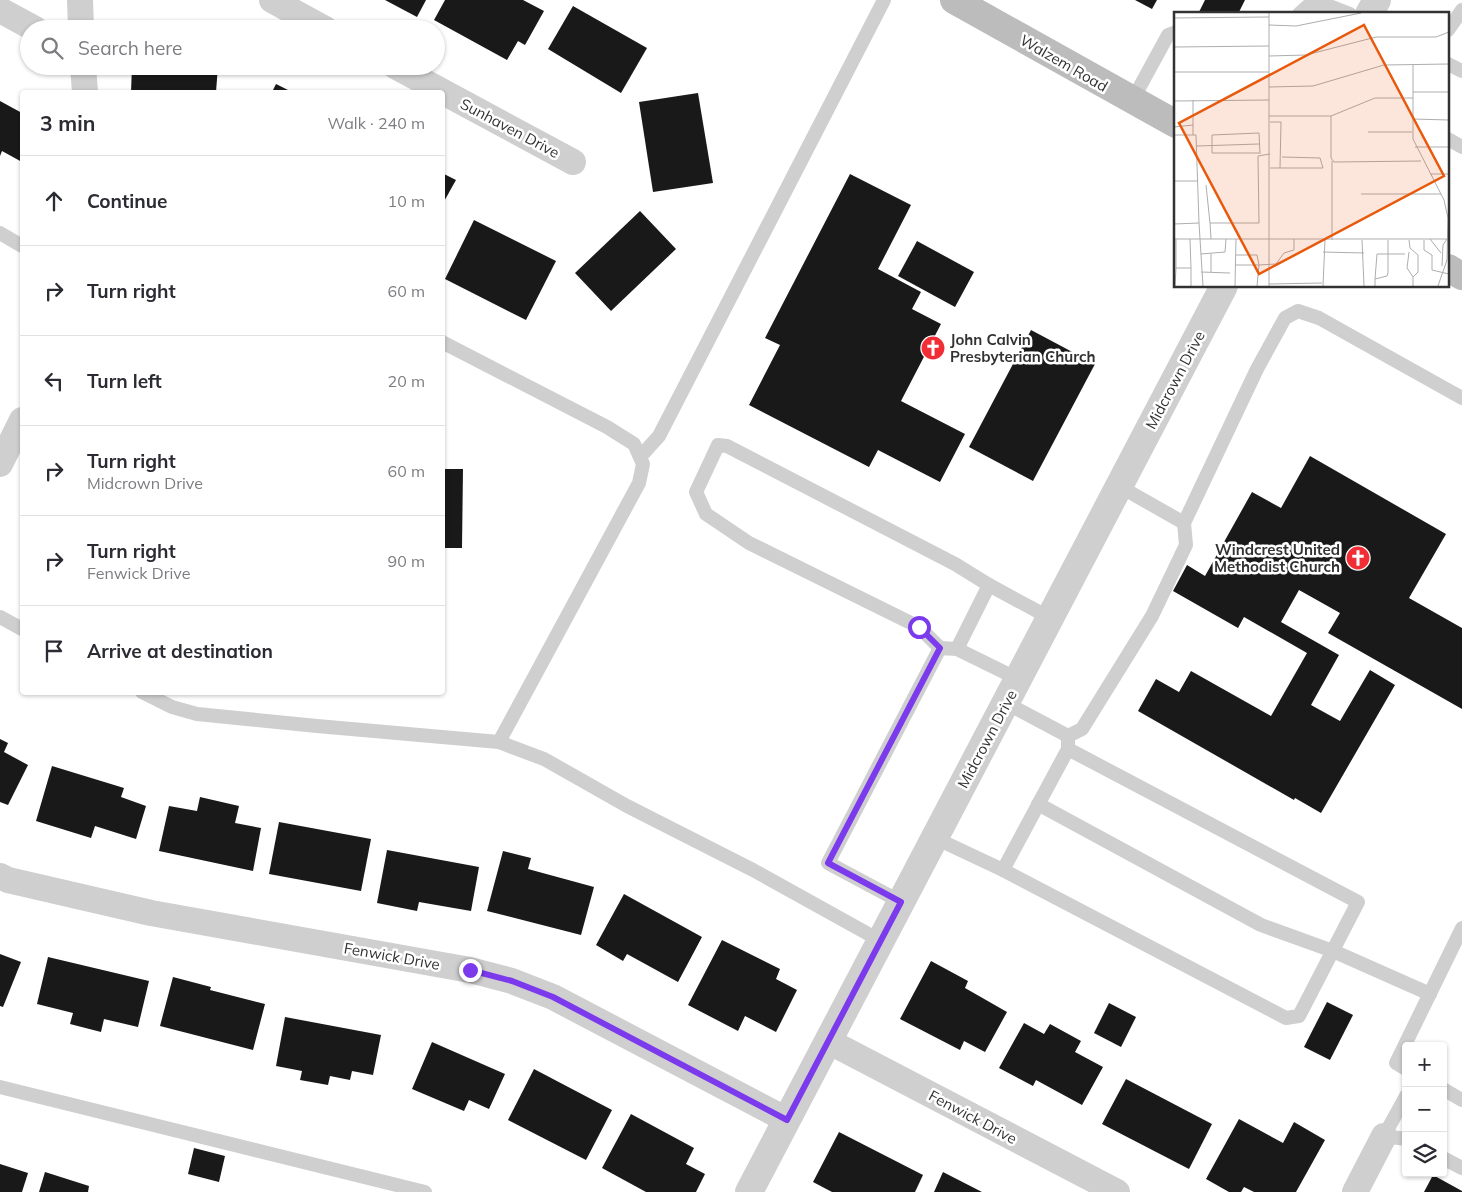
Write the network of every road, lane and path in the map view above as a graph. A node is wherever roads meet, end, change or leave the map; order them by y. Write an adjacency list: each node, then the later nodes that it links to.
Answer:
1 (80, 0): 11 (street)
2 (272, 0): 12 (street)
3 (884, 0): 37 (lane)
4 (954, 0): 23 (main road, Walzem Road)
5 (1377, 0): 10 (street)
6 (0, 10): 13 (street)
7 (1462, 10): 14 (lane)
8 (1301, 12): 9 (lane)
9 (1345, 12)
10 (1370, 12)
11 (81, 20)
12 (309, 20)
13 (20, 21)
14 (1450, 27)
15 (1174, 32): 23 (lane)
16 (1450, 65): 17 (lane)
17 (1462, 71)
18 (84, 75): 20 (street)
19 (412, 75): 21 (street, Sunhaven Drive)
20 (85, 90)
21 (440, 90)
22 (445, 93): 27 (street, Sunhaven Drive)
23 (1132, 101): 24 (main road, Walzem Road)
24 (1174, 123)
25 (1450, 140): 26 (lane)
26 (1462, 147)
27 (573, 162)
28 (0, 233): 29 (lane)
29 (20, 245)
30 (1450, 269): 31 (main road)
31 (1462, 276)
32 (1223, 288): 38 (street, Midcrown Drive)
33 (445, 344): 37 (lane)
34 (1462, 398): 39 (lane)
35 (20, 423): 36 (street)
36 (2, 454)
37 (640, 456): 49 (lane)
38 (1119, 486): 39 (lane); 42 (street, Midcrown Drive)
39 (1184, 524): 50 (lane)
40 (989, 585): 42 (lane); 44 (lane); 45 (lane)
41 (0, 617): 43 (lane)
42 (1050, 618): 46 (street, Midcrown Drive)
43 (20, 628)
44 (940, 648): 45 (lane); 55 (lane)
45 (957, 649): 46 (lane)
46 (1018, 679): 48 (street, Midcrown Drive)
47 (148, 695): 49 (lane)
48 (1006, 703): 50 (lane); 52 (street, Midcrown Drive)
49 (499, 742): 57 (lane)
50 (1068, 742): 51 (lane); 58 (lane)
51 (1038, 804): 53 (lane); 58 (lane)
52 (935, 838): 53 (lane); 55 (street, Midcrown Drive)
53 (1003, 870): 58 (lane)
54 (0, 876): 68 (street, Fenwick Drive)
55 (901, 902): 57 (street, Midcrown Drive)
56 (1462, 928): 59 (lane)
57 (881, 941): 60 (street, Midcrown Drive)
58 (1333, 951): 59 (lane)
59 (1430, 994): 61 (lane)
60 (828, 1041): 68 (street, Midcrown Drive); 74 (street, Fenwick Drive)
61 (1406, 1042)
62 (1402, 1051): 63 (lane)
63 (1402, 1067)
64 (0, 1087): 72 (lane)
65 (1447, 1092): 66 (lane)
66 (1462, 1100)
67 (1402, 1111): 69 (lane)
68 (787, 1120): 73 (street, Midcrown Drive)
69 (1395, 1138): 75 (street)
70 (1447, 1160): 71 (lane)
71 (1462, 1168)
72 (425, 1192)
73 (749, 1192)
74 (1118, 1192)
75 (1355, 1192)

